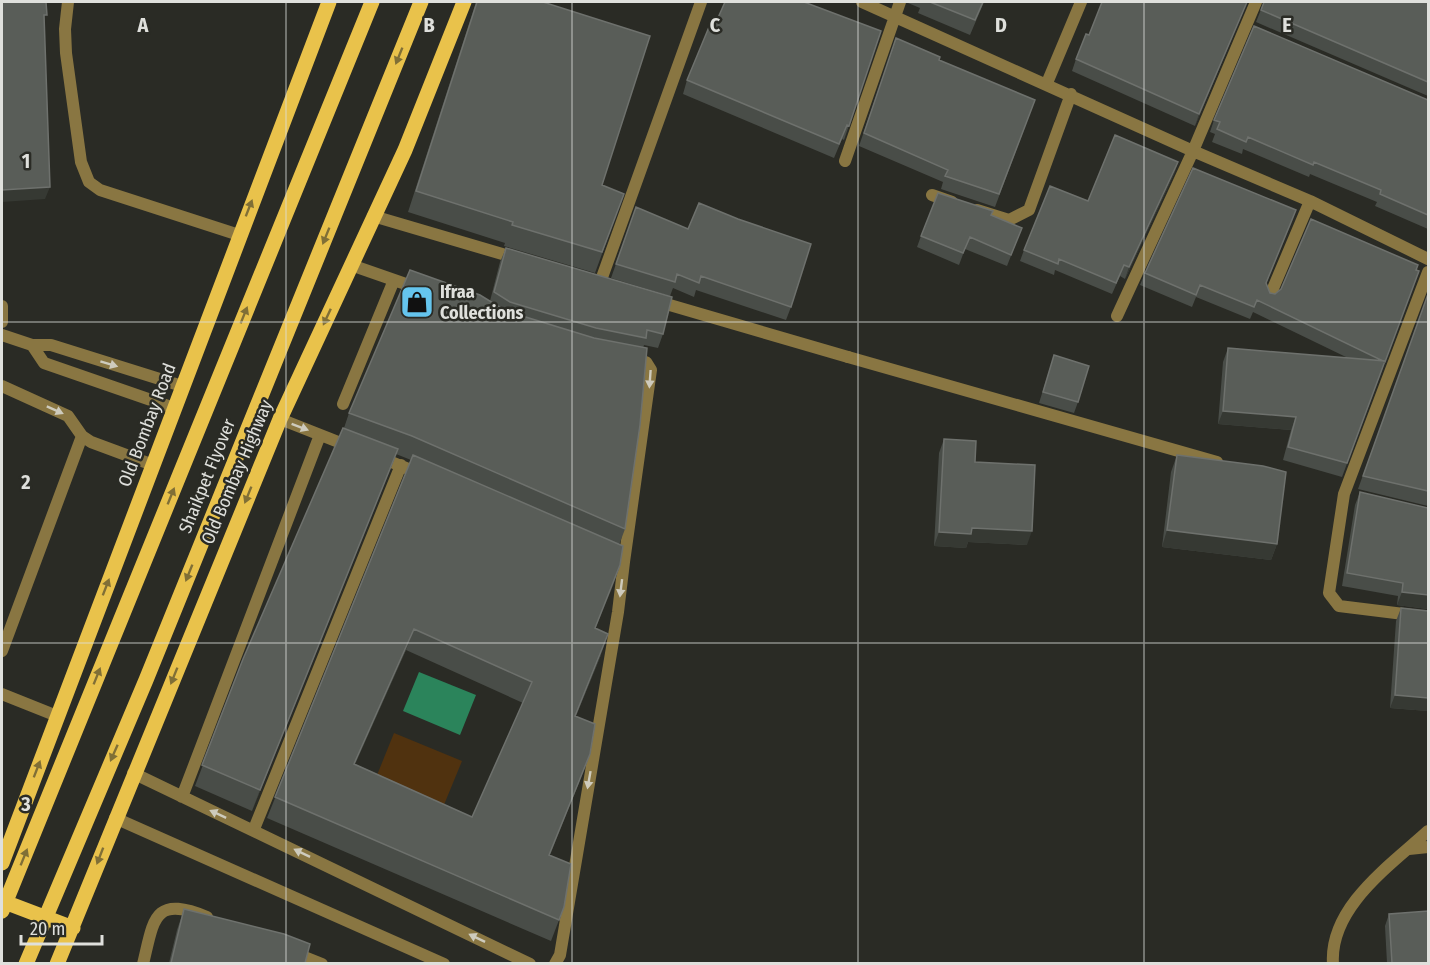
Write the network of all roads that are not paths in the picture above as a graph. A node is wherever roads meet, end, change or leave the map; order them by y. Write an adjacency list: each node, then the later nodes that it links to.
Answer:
1 (68, 2): 19 (street)
2 (329, 2): 19 (main road, Old Bombay Road, one-way to 2)
3 (372, 2): 61 (main road, Shaikpet Flyover, one-way to 3)
4 (421, 2): 65 (main road, Shaikpet Flyover, one-way to 65)
5 (464, 2): 18 (main road, Old Bombay Highway)
6 (701, 2): 25 (street)
7 (862, 2): 11 (street)
8 (900, 2): 11 (street)
9 (1081, 2): 12 (street)
10 (1256, 2): 14 (street)
11 (894, 15): 12 (street); 15 (street)
12 (1047, 83): 13 (street)
13 (1071, 94): 14 (street); 16 (street)
14 (1193, 151): 17 (street); 30 (street)
15 (845, 161)
16 (932, 195)
17 (1311, 201): 20 (street); 28 (street)
18 (373, 216): 21 (street); 22 (main road, Old Bombay Highway)
19 (239, 235): 36 (main road, Old Bombay Road)
20 (1428, 259)
21 (532, 263)
22 (351, 265): 24 (street); 39 (main road, Old Bombay Highway, one-way to 39)
23 (1428, 272): 48 (street)
24 (394, 280): 26 (street); 37 (street)
25 (600, 283)
26 (428, 291)
27 (644, 297): 44 (street)
28 (1269, 298)
29 (2, 306): 31 (street)
30 (1117, 316)
31 (2, 322)
32 (2, 335): 33 (street)
33 (32, 345): 36 (street, one-way to 36); 38 (street)
34 (623, 357): 47 (street, one-way to 47)
35 (2, 386): 40 (street, one-way to 40)
36 (182, 386): 38 (main road, Old Bombay Road)
37 (343, 404)
38 (174, 408): 42 (main road, Old Bombay Road)
39 (279, 419): 41 (street, one-way to 41); 52 (main road, Old Bombay Highway, one-way to 52)
40 (82, 435): 42 (street); 49 (street)
41 (320, 435): 43 (street); 53 (street)
42 (153, 465): 51 (main road, Old Bombay Road, one-way to 42)
43 (401, 465): 45 (street); 55 (street)
44 (1226, 465)
45 (433, 479)
46 (592, 548): 47 (street)
47 (624, 562): 71 (street, one-way to 71)
48 (1428, 617)
49 (2, 651)
50 (2, 694): 51 (street)
51 (57, 716): 59 (main road, Old Bombay Road, one-way to 51)
52 (133, 773): 53 (street); 54 (main road, Old Bombay Highway)
53 (182, 797): 55 (street, one-way to 53)
54 (115, 818): 63 (main road, Old Bombay Highway, one-way to 63); 69 (street)
55 (254, 829): 70 (street, one-way to 55)
56 (1428, 831): 58 (street)
57 (1428, 847): 58 (street)
58 (1409, 849): 72 (street)
59 (2, 862)
60 (2, 901): 63 (main road)
61 (2, 911)
62 (222, 923): 67 (street)
63 (73, 928): 66 (main road, Old Bombay Highway)
64 (278, 946): 68 (street)
65 (26, 963)
66 (57, 963)
67 (143, 963)
68 (322, 963)
69 (444, 963)
70 (530, 963)
71 (555, 963)
72 (1333, 963)

